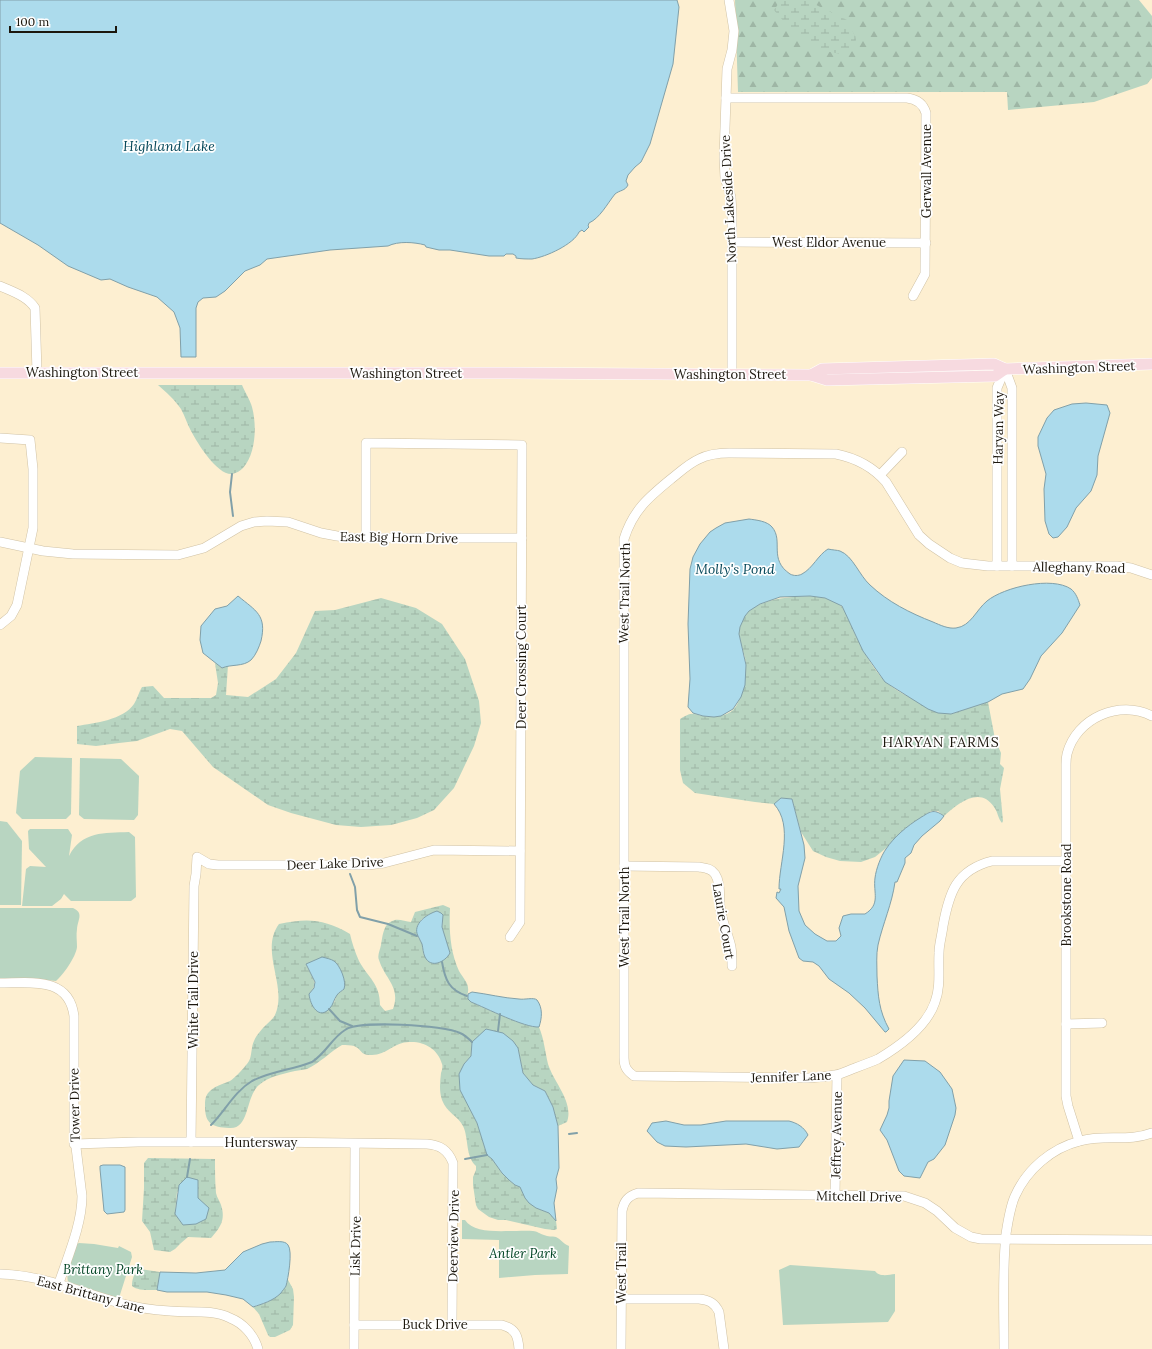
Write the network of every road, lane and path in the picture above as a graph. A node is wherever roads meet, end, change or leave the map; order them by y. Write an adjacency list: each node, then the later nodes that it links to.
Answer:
1 (728, 0): 2 (street, North Lakeside Drive)
2 (726, 98): 3 (street, North Lakeside Drive); 4 (street, Gerwall Avenue)
3 (732, 242): 4 (street, West Eldor Avenue); 11 (street, North Lakeside Drive)
4 (926, 243): 6 (street, Gerwall Avenue)
5 (0, 286): 10 (street)
6 (913, 296)
7 (1152, 364): 8 (main road, Washington Street)
8 (1005, 369): 11 (main road, Washington Street); 19 (street, Haryan Way); 19 (street, Haryan Way)
9 (0, 372): 10 (main road, Washington Street)
10 (36, 372): 11 (main road, Washington Street)
11 (732, 375)
12 (0, 438): 18 (street)
13 (902, 452): 14 (street)
14 (880, 475): 19 (street, West Trail North); 26 (street, West Trail North)
15 (366, 538): 16 (street, East Big Horn Drive); 16 (street, Deer Crossing Court); 18 (street, East Big Horn Drive)
16 (522, 538): 23 (street, Deer Crossing Court)
17 (0, 542): 18 (street, East Big Horn Drive)
18 (29, 548): 21 (street)
19 (1005, 566): 20 (street, Alleghany Road)
20 (1152, 575)
21 (0, 625)
22 (1152, 716): 25 (street, Brookstone Road)
23 (520, 851): 24 (street, Deer Lake Drive); 27 (street, Deer Crossing Court)
24 (198, 857): 36 (street, White Tail Drive)
25 (1066, 861): 32 (street, Brookstone Road); 33 (street, Jennifer Lane)
26 (624, 866): 28 (street, Laurie Court); 30 (street, West Trail North)
27 (510, 937)
28 (732, 966)
29 (0, 983): 37 (street, Tower Drive)
30 (624, 994): 33 (street, Jennifer Lane)
31 (1102, 1023): 32 (street)
32 (1066, 1024): 35 (street, Brookstone Road)
33 (837, 1075): 40 (street, Jeffrey Avenue)
34 (1152, 1133): 35 (street)
35 (1079, 1141): 42 (street)
36 (191, 1142): 37 (street, Huntersway); 38 (street, Huntersway)
37 (74, 1144): 45 (street, Tower Drive)
38 (355, 1144): 39 (street, Huntersway); 48 (street, Lisk Drive)
39 (446, 1151): 47 (street, Deerview Drive)
40 (835, 1195): 41 (street, Mitchell Drive); 42 (street, Mitchell Drive)
41 (627, 1198): 46 (street, West Trail)
42 (1006, 1239): 43 (street, Mitchell Drive); 54 (street)
43 (1152, 1240)
44 (0, 1274): 45 (street, East Brittany Lane)
45 (59, 1283): 49 (street, East Brittany Lane)
46 (621, 1299): 52 (street, West Trail); 53 (street)
47 (452, 1324): 48 (street, Buck Drive); 51 (street, Buck Drive)
48 (354, 1325): 50 (street, Lisk Drive)
49 (258, 1349)
50 (354, 1349)
51 (518, 1349)
52 (621, 1349)
53 (724, 1349)
54 (1004, 1349)

